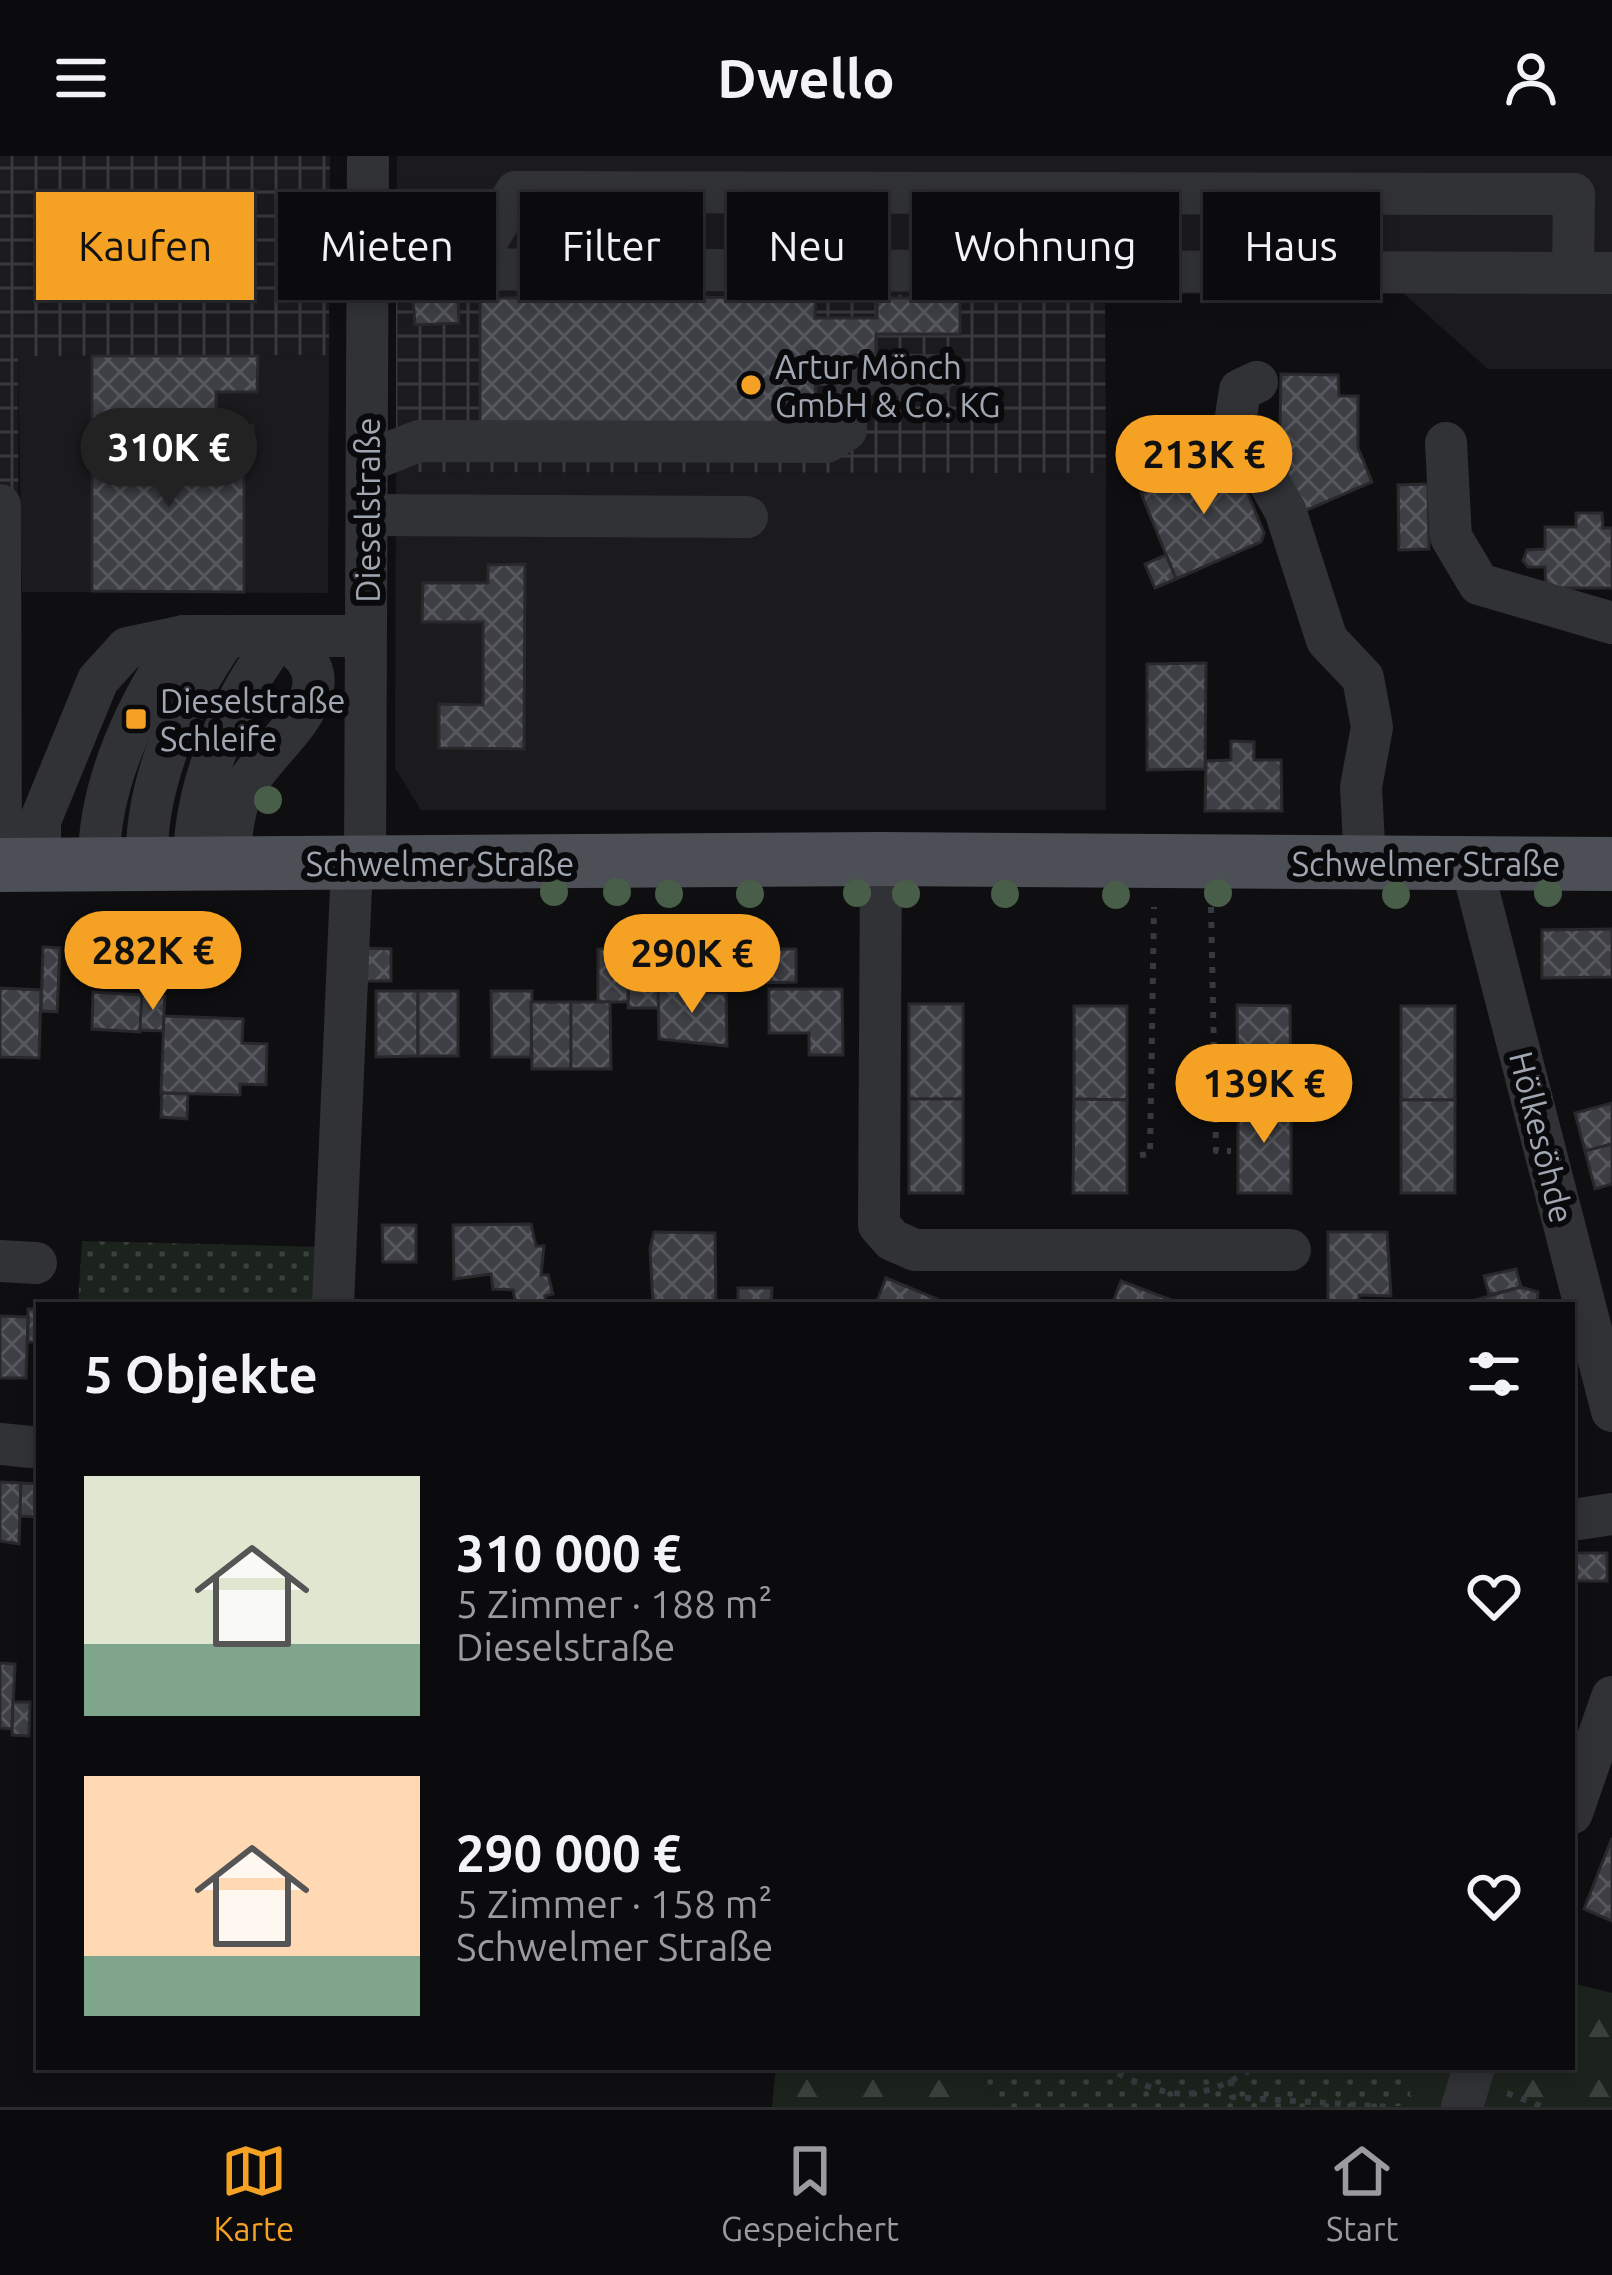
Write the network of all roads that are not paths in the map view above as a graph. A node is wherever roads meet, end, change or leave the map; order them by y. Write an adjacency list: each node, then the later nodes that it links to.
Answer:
1 (368, 156): 2 (street, Dieselstraße)
2 (367, 192)
3 (496, 225): 5 (street)
4 (496, 272): 5 (street)
5 (1592, 273)
6 (366, 300): 10 (street, Dieselstraße)
7 (934, 374): 10 (street)
8 (1257, 382): 21 (street)
9 (1447, 442): 14 (street)
10 (368, 461): 12 (street, Dieselstraße)
11 (0, 505): 19 (street)
12 (368, 515): 13 (street); 17 (street, Dieselstraße)
13 (747, 517)
14 (1612, 622)
15 (184, 636): 16 (street); 23 (street); 24 (street)
16 (227, 636): 18 (street); 24 (street)
17 (365, 636): 18 (street); 25 (street, Dieselstraße)
18 (279, 637): 24 (street); 24 (street)
19 (1, 748): 23 (street)
20 (881, 860): 21 (main road, Schwelmer Straße); 25 (main road, Schwelmer Straße); 27 (street)
21 (1365, 862): 22 (main road, Schwelmer Straße)
22 (1471, 863): 26 (main road, Schwelmer Straße); 29 (street, Hölkesöhde)
23 (14, 864): 24 (main road, Schwelmer Straße)
24 (167, 864): 25 (main road, Schwelmer Straße)
25 (358, 864): 28 (street, Dieselstraße)
26 (1612, 864)
27 (1290, 1250)
28 (333, 1302)
29 (1612, 1412)
30 (1612, 1514): 31 (street)
31 (1575, 1520)
32 (1612, 1697): 33 (street)
33 (1575, 1804)
34 (1473, 2070): 35 (street)
35 (1462, 2107)

